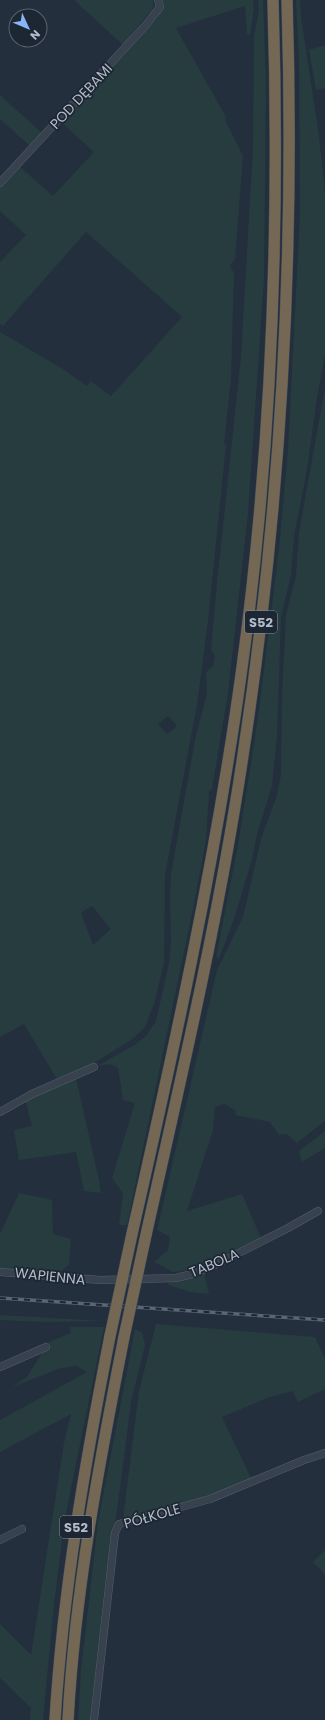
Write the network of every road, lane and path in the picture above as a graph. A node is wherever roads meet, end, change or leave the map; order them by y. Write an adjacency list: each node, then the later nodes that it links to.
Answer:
1 (273, 0): 15 (highway, S52, bridge)
2 (287, 0): 16 (highway, S52, bridge)
3 (159, 3): 4 (street, POD DĘBAMI)
4 (0, 183)
5 (94, 1067): 6 (street)
6 (0, 1112)
7 (318, 1211): 9 (street, TABOLA)
8 (0, 1272): 9 (street, WAPIENNA)
9 (100, 1280)
10 (46, 1347): 11 (street)
11 (0, 1367)
12 (325, 1453): 17 (street, PÓŁKOLE)
13 (22, 1529): 14 (street)
14 (0, 1540)
15 (55, 1720)
16 (68, 1720)
17 (94, 1720)

